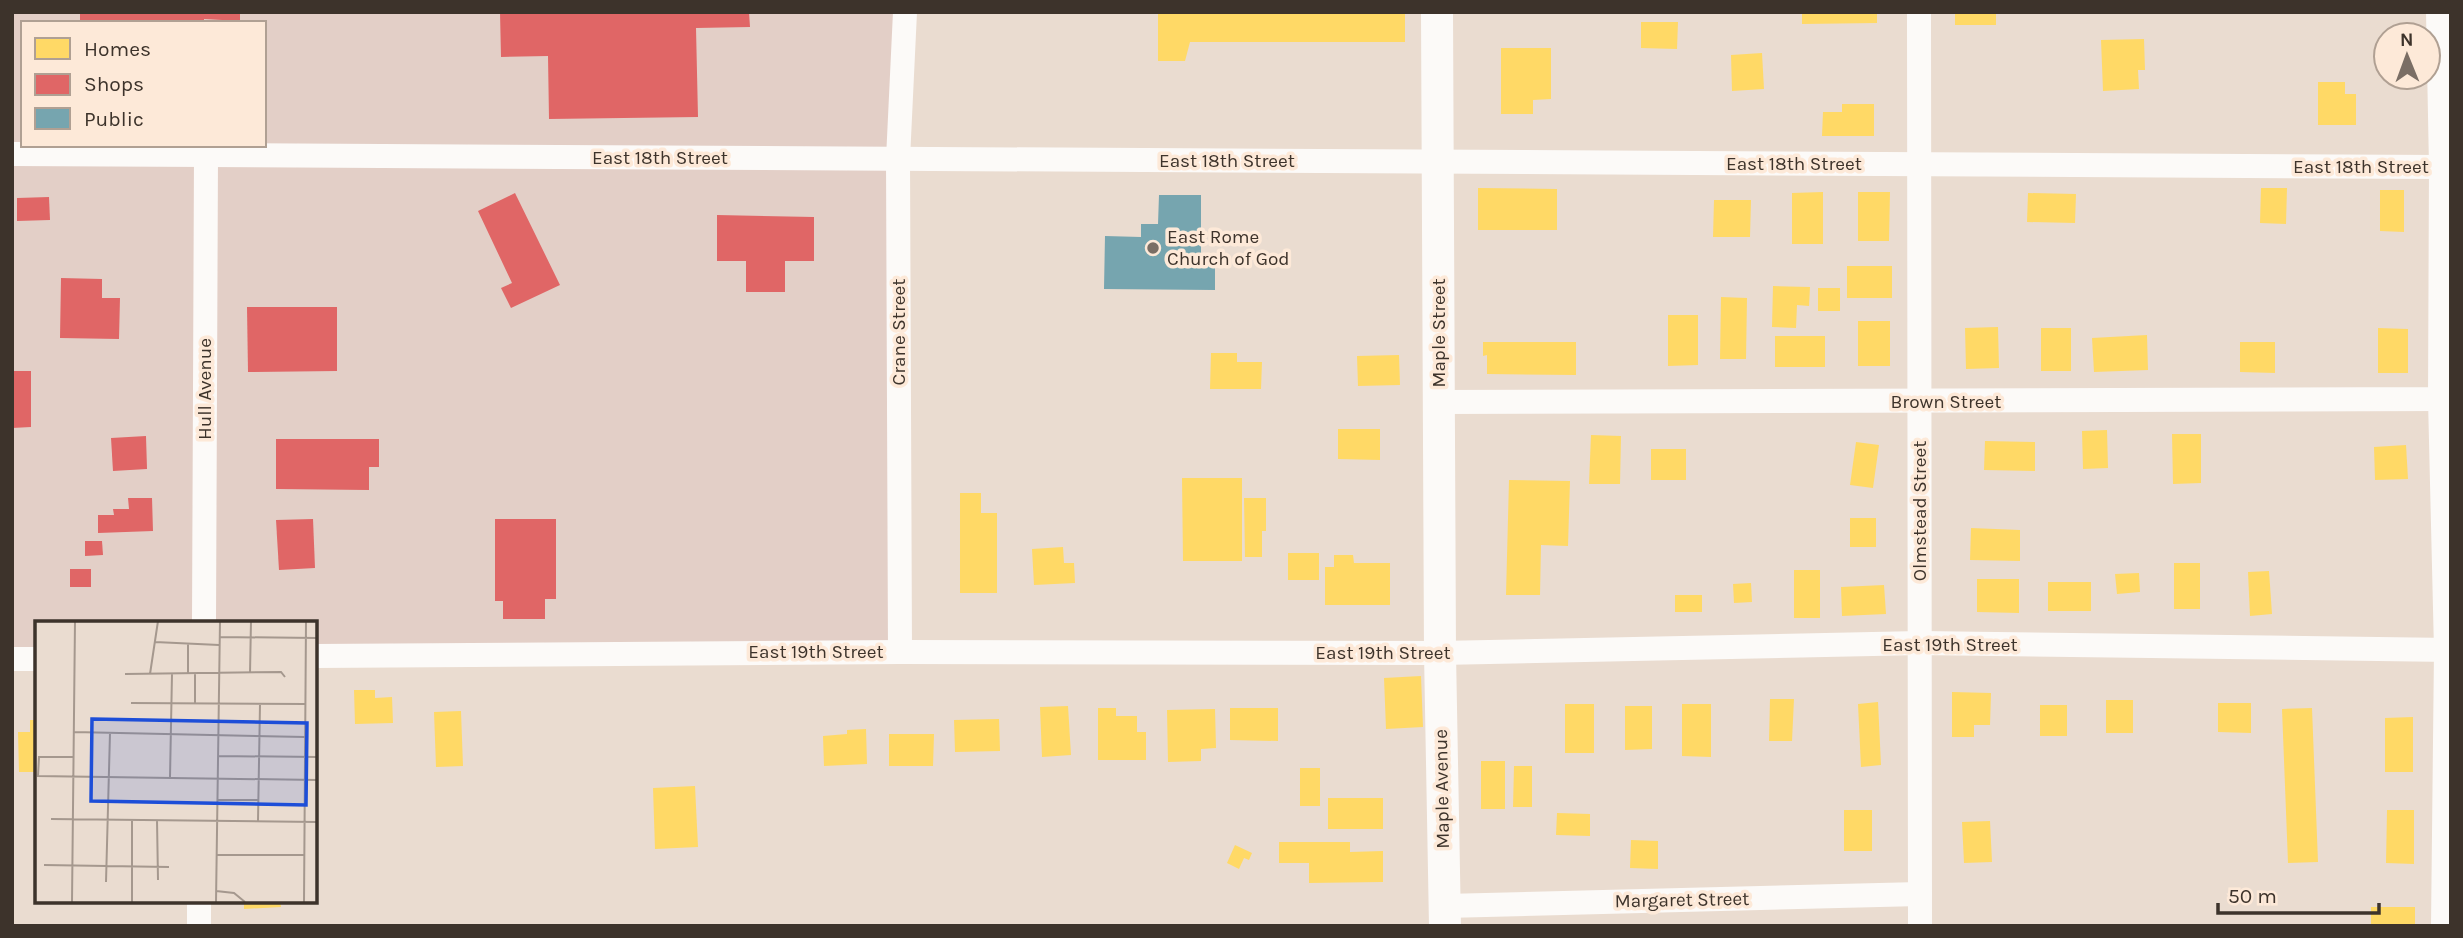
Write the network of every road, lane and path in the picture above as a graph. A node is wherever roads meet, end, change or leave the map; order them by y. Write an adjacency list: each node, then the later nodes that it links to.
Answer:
1 (905, 12): 7 (street, Crane Street)
2 (1437, 12): 8 (main road, Maple Street)
3 (1919, 12): 9 (street, Olmstead Street)
4 (2438, 12): 10 (street)
5 (12, 155): 6 (street, East 18th Street)
6 (206, 155): 7 (street, East 18th Street); 14 (street, Hull Avenue)
7 (898, 159): 8 (street, East 18th Street); 17 (street, Crane Street)
8 (1438, 162): 9 (street, East 18th Street); 12 (main road, Maple Street)
9 (1919, 164): 10 (street, East 18th Street); 13 (street, Olmstead Street)
10 (2441, 167): 11 (street)
11 (2446, 396): 13 (street, Brown Street); 16 (street)
12 (1439, 402): 13 (street, Brown Street); 18 (main road, Maple Street)
13 (1920, 402): 15 (street, Olmstead Street)
14 (204, 621)
15 (1920, 643): 16 (street, East 19th Street); 18 (street, East 19th Street); 22 (street, Olmstead Street)
16 (2449, 650): 27 (street)
17 (900, 652): 18 (street, East 19th Street); 19 (street, East 19th Street)
18 (1440, 653): 24 (main road, Maple Avenue)
19 (317, 656)
20 (12, 659): 21 (street)
21 (35, 659)
22 (1920, 894): 24 (street, Margaret Street); 26 (street, Olmstead Street)
23 (199, 903): 25 (street)
24 (1445, 916)
25 (199, 926)
26 (1920, 926)
27 (2443, 926)

